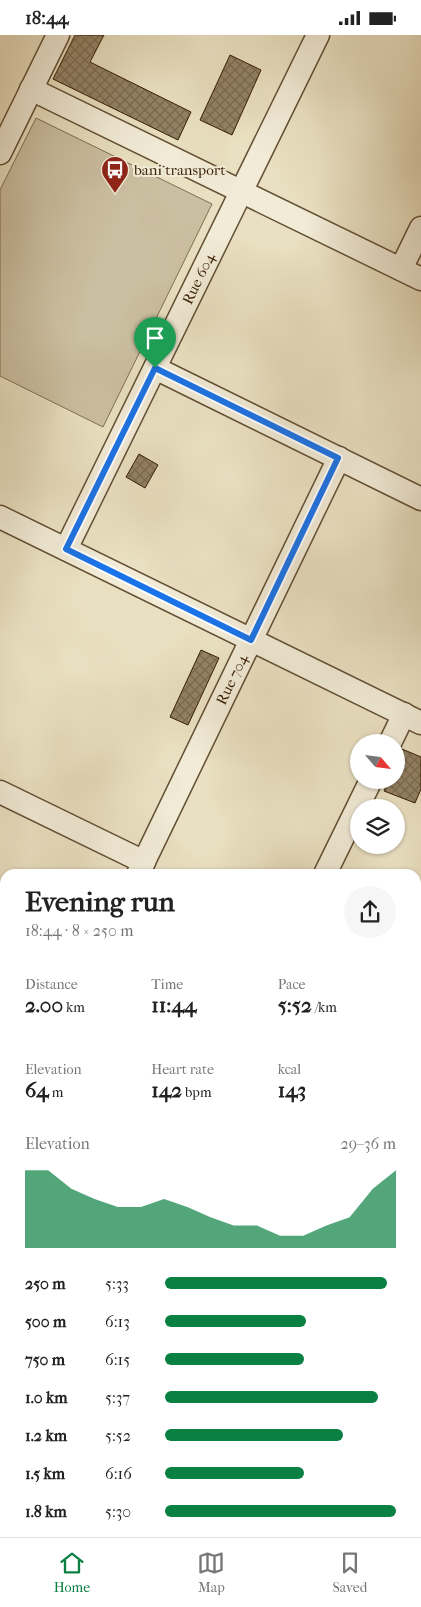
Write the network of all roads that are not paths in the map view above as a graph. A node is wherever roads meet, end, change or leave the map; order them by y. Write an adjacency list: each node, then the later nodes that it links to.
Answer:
1 (58, 35): 3 (street)
2 (318, 35): 5 (street, Rue 604)
3 (31, 89): 4 (street); 5 (street)
4 (0, 153)
5 (241, 192): 7 (street); 9 (street, Rue 604)
6 (421, 228): 7 (street)
7 (401, 269): 8 (street)
8 (421, 279)
9 (155, 368): 10 (street); 13 (street, Rue 604)
10 (338, 458): 11 (street); 14 (street, Rue 704)
11 (421, 499)
12 (0, 517): 13 (street)
13 (66, 549): 14 (street)
14 (251, 640): 15 (street); 19 (street, Rue 704)
15 (412, 718): 16 (street)
16 (398, 734)
17 (367, 789): 20 (street)
18 (0, 792): 19 (street)
19 (141, 868)
20 (328, 869)

